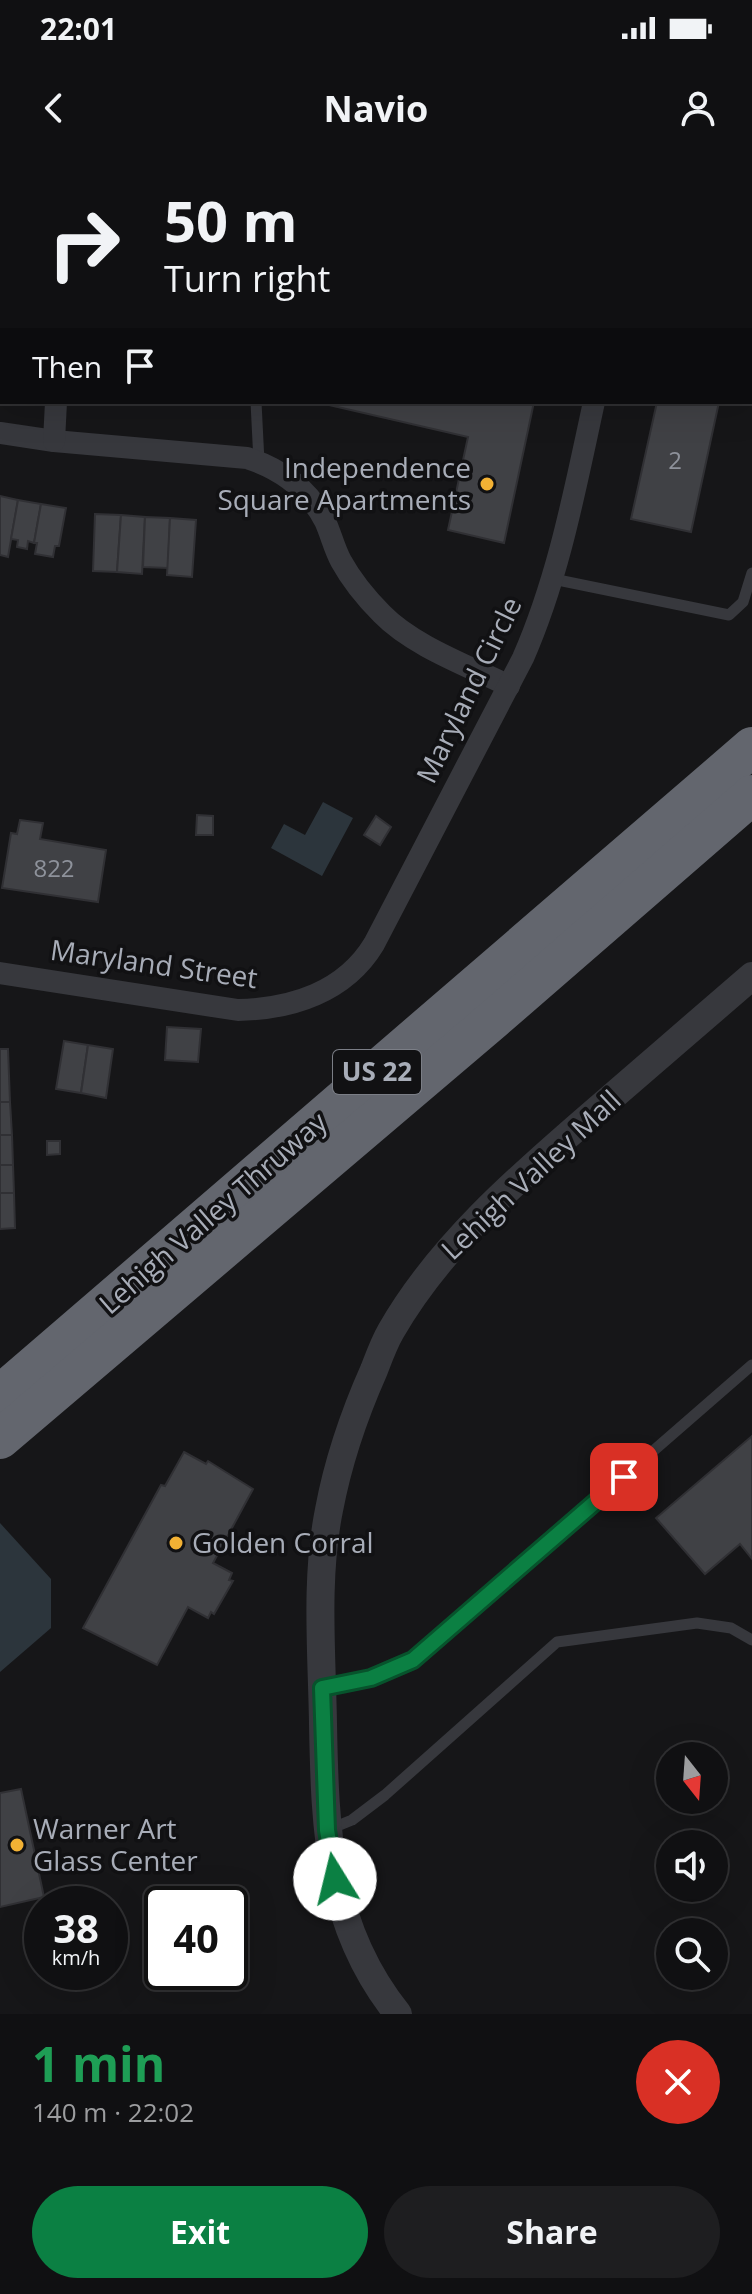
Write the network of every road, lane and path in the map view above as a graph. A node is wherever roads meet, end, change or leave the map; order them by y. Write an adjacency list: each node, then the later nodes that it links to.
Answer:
1 (56, 404): 5 (street)
2 (256, 404): 6 (lane)
3 (594, 404): 8 (street, Maryland Circle)
4 (0, 433): 5 (street)
5 (54, 441): 6 (street)
6 (259, 462): 9 (street)
7 (752, 573): 8 (lane)
8 (553, 579): 9 (street, Maryland Circle)
9 (509, 686): 12 (street, Maryland Circle)
10 (752, 747): 16 (highway, Lehigh Valley Thruway / US 22)
11 (752, 795): 17 (highway, Lehigh Valley Thruway / US 22)
12 (374, 944): 13 (street, Maryland Street)
13 (0, 973)
14 (752, 976): 19 (street, Lehigh Valley Mall)
15 (752, 1365): 19 (lane)
16 (0, 1395)
17 (0, 1439)
18 (752, 1640): 20 (lane)
19 (322, 1688): 20 (street, Lehigh Valley Mall)
20 (327, 1830): 21 (street, Lehigh Valley Mall)
21 (398, 2014)

